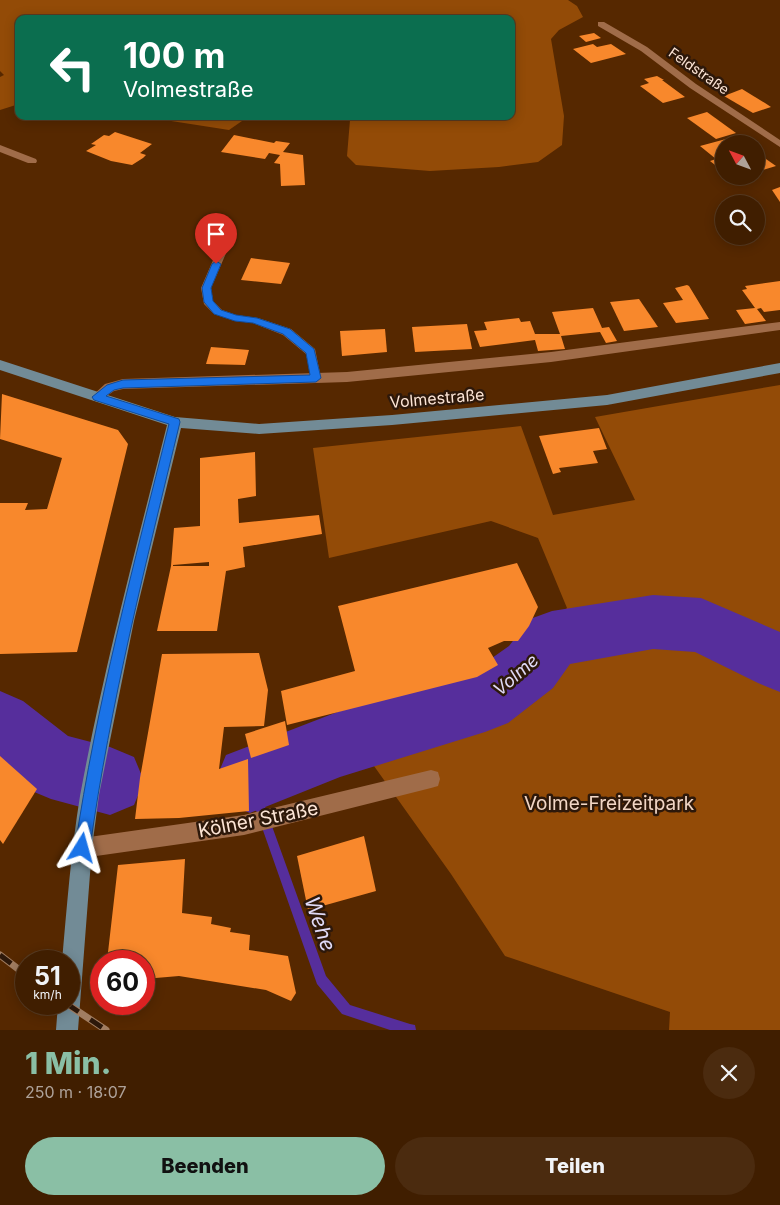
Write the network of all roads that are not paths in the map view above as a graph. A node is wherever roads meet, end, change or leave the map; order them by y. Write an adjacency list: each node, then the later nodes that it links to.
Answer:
1 (600, 24): 2 (street, Feldstraße)
2 (780, 144)
3 (0, 148): 4 (street)
4 (32, 161)
5 (222, 251): 9 (lane)
6 (780, 326): 9 (street, Volmestraße)
7 (0, 365): 10 (main road, Volmestraße)
8 (780, 368): 11 (main road, Volmestraße)
9 (316, 378): 10 (street, Volmestraße)
10 (98, 397): 11 (main road, Volmestraße)
11 (175, 422): 13 (main road)
12 (431, 779): 13 (street, Kölner Straße)
13 (82, 848): 14 (main road)
14 (67, 1030)

